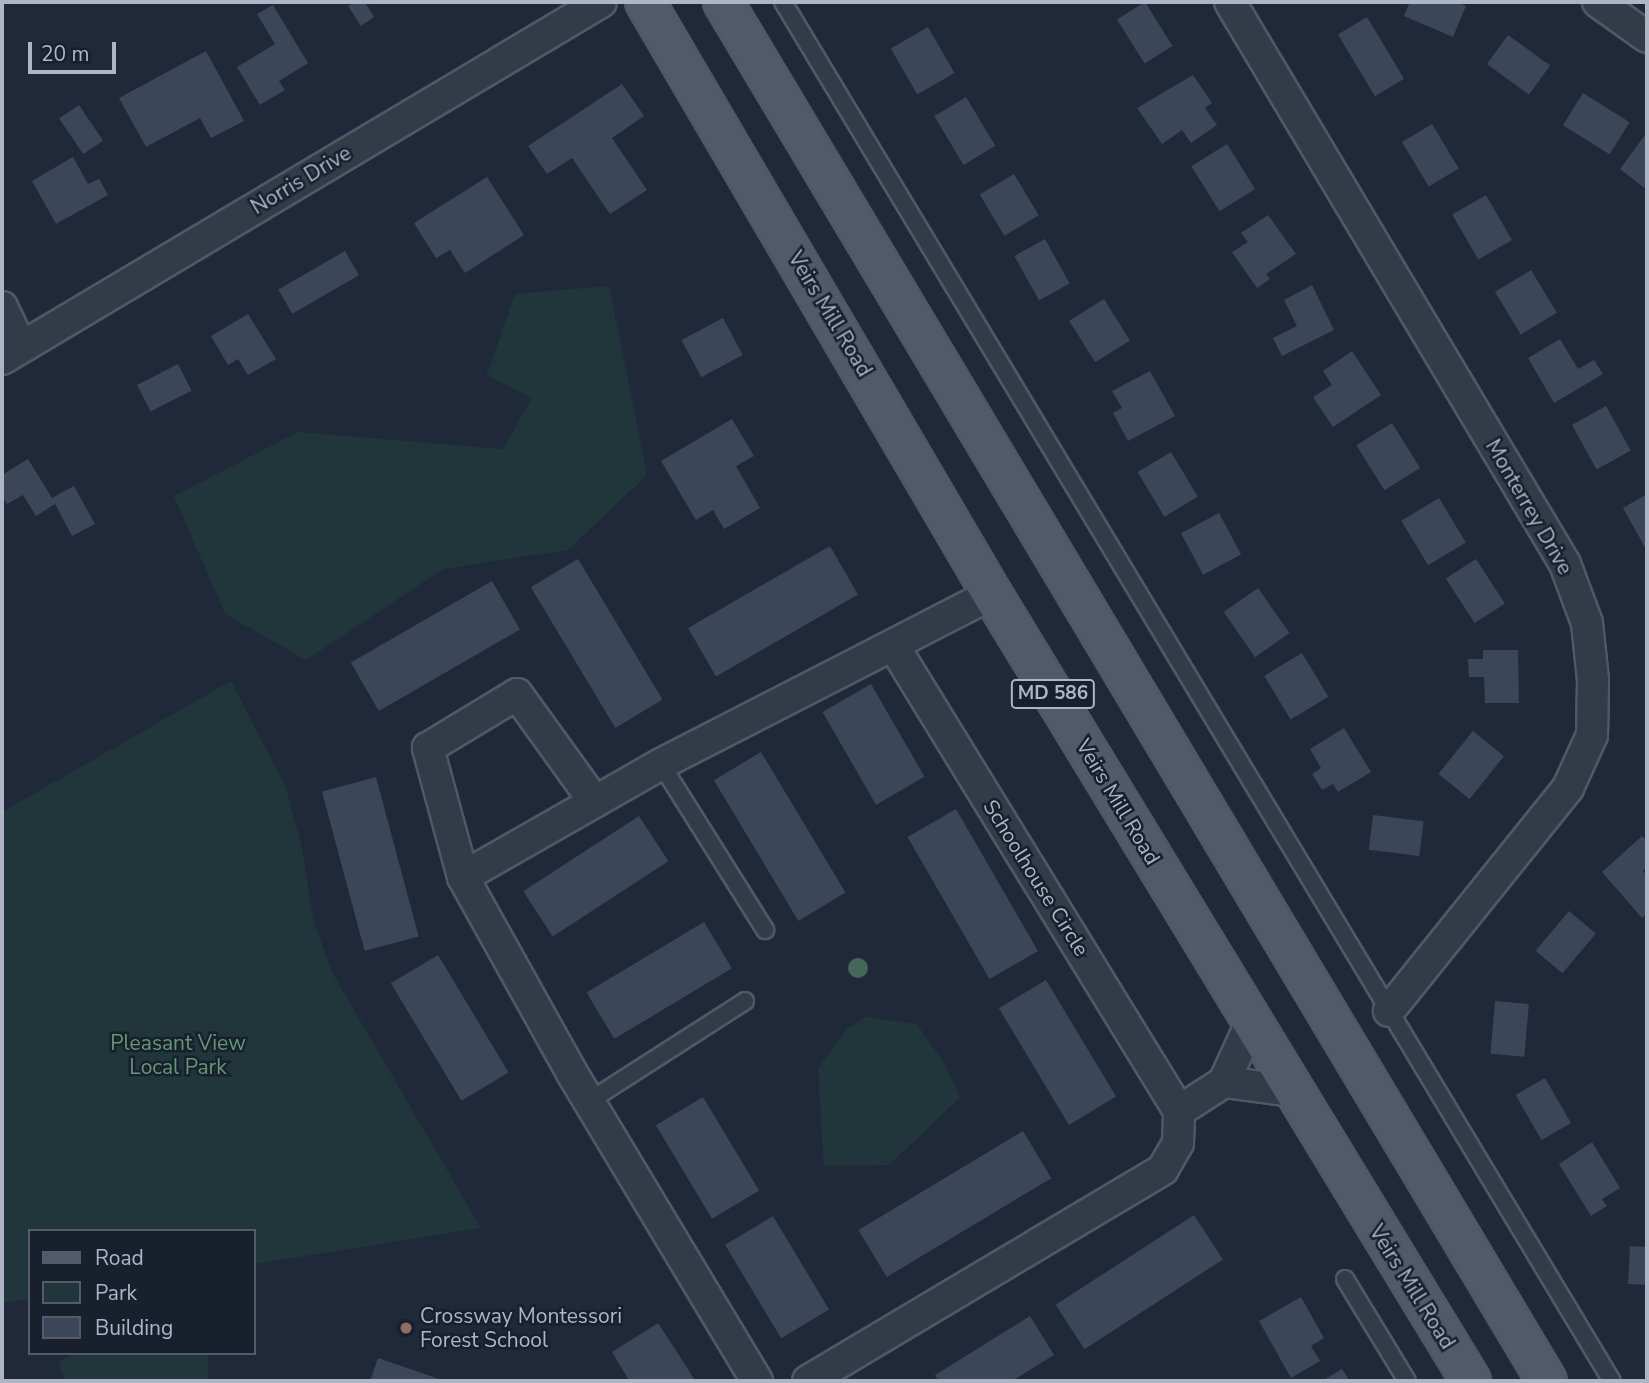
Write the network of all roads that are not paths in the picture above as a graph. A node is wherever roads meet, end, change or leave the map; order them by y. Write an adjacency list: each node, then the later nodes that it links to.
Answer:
1 (601, 2): 9 (street, Norris Drive)
2 (645, 2): 10 (main road, Veirs Mill Road / MD 586)
3 (723, 2): 28 (main road, MD 586)
4 (783, 2): 17 (lane)
5 (1598, 2): 7 (street)
6 (1242, 6): 17 (street, Monterrey Drive)
7 (1647, 37)
8 (2, 307): 9 (street)
9 (11, 353)
10 (992, 594): 11 (street); 18 (main road, Veirs Mill Road / MD 586)
11 (894, 645): 12 (street); 22 (street, Schoolhouse Circle)
12 (661, 764): 13 (street); 15 (lane)
13 (595, 802): 14 (street); 14 (street)
14 (463, 877): 21 (street)
15 (765, 930)
16 (745, 1001): 21 (lane)
17 (1389, 1011): 29 (lane)
18 (1251, 1023): 19 (street); 20 (main road, Veirs Mill Road / MD 586)
19 (1224, 1083): 20 (street); 22 (street)
20 (1292, 1091): 27 (main road, Veirs Mill Road / MD 586)
21 (591, 1100): 24 (street)
22 (1179, 1111): 25 (street)
23 (1345, 1279): 26 (lane)
24 (757, 1381)
25 (808, 1381)
26 (1407, 1381)
27 (1471, 1381)
28 (1547, 1381)
29 (1612, 1381)

